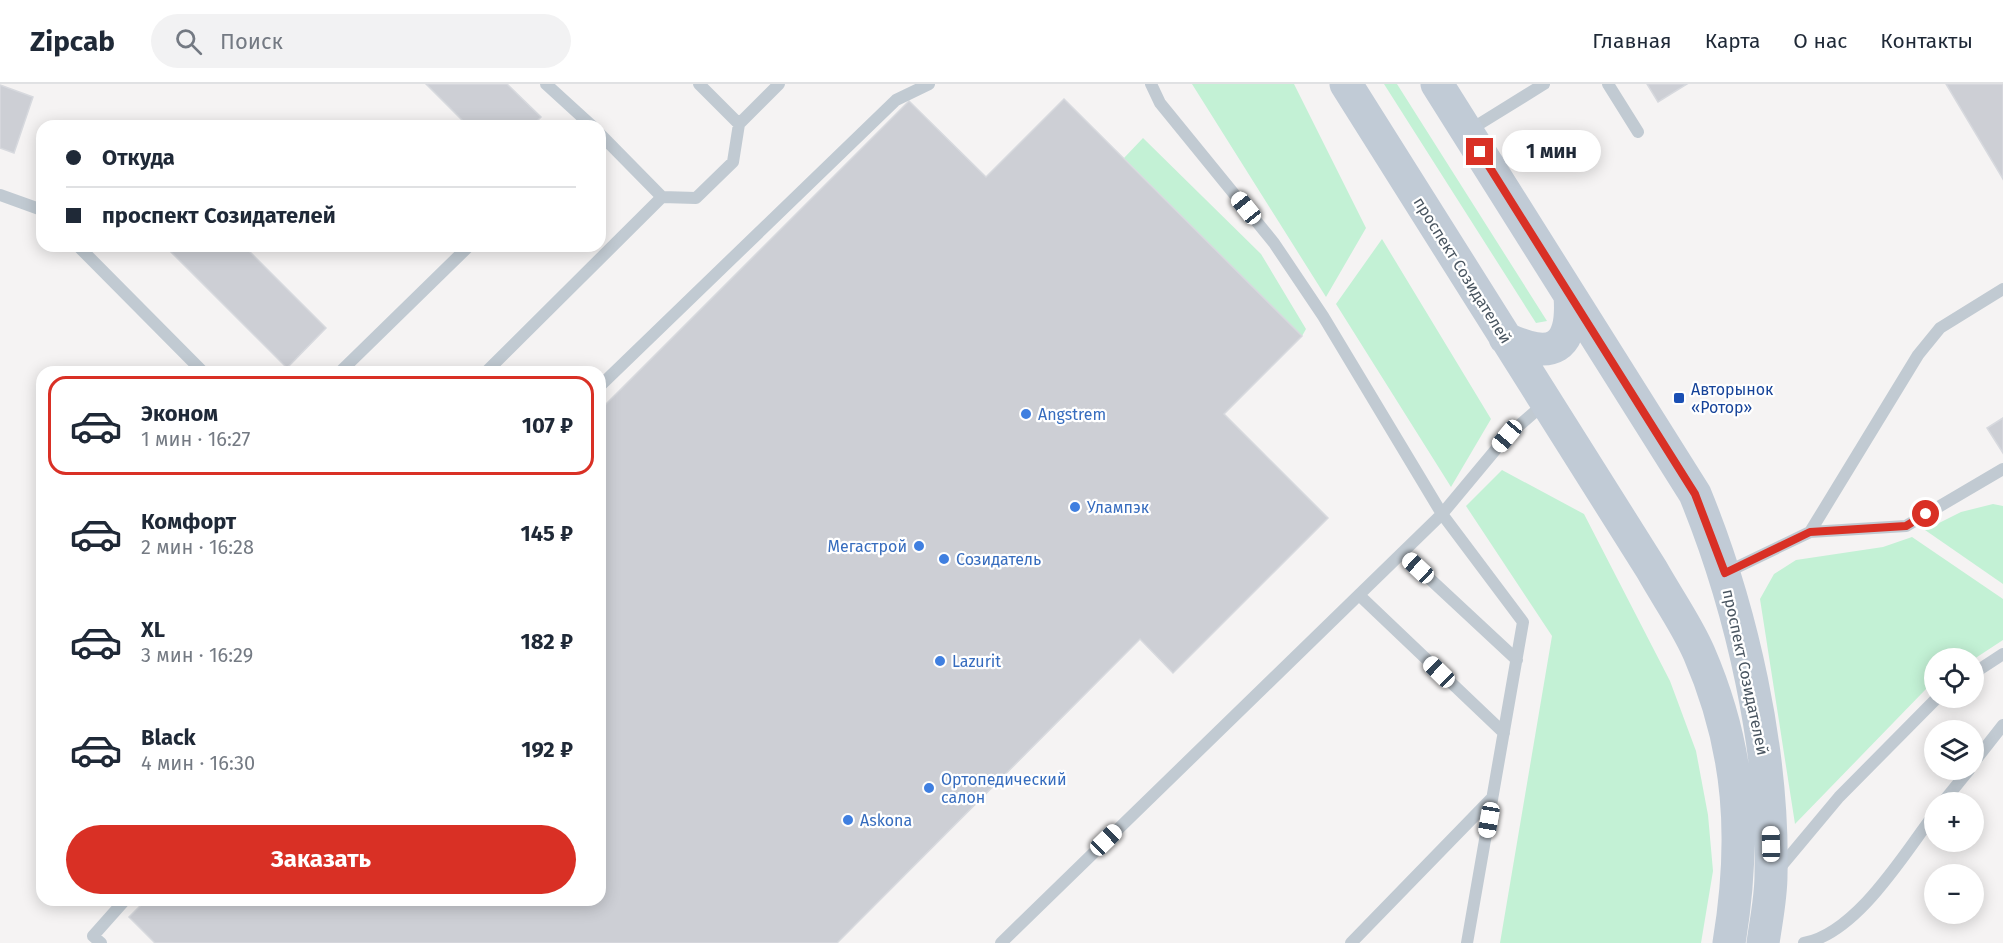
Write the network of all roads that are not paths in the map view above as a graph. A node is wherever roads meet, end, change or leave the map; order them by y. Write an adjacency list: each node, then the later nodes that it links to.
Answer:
1 (546, 84): 10 (lane)
2 (699, 84): 11 (lane)
3 (778, 84): 11 (lane)
4 (929, 84): 26 (lane)
5 (1151, 84): 29 (lane)
6 (1346, 84): 22 (main road, проспект Созидателей)
7 (1437, 84): 12 (main road, проспект Созидателей)
8 (1544, 84): 12 (lane)
9 (1608, 84): 13 (lane)
10 (585, 120)
11 (739, 124): 16 (lane)
12 (1467, 131): 21 (main road, проспект Созидателей)
13 (1638, 132)
14 (606, 140): 16 (lane)
15 (0, 195): 17 (lane)
16 (662, 197): 25 (lane)
17 (36, 208)
18 (84, 252): 23 (lane)
19 (463, 252): 24 (lane)
20 (2003, 289): 30 (lane)
21 (1570, 296): 22 (main road); 32 (main road, проспект Созидателей)
22 (1505, 338): 27 (main road, проспект Созидателей)
23 (197, 366)
24 (346, 366)
25 (492, 366)
26 (606, 380)
27 (1546, 402): 29 (lane); 51 (main road, проспект Созидателей)
28 (2003, 469): 30 (lane)
29 (1442, 514): 31 (lane); 35 (lane)
30 (1810, 532): 32 (lane)
31 (1402, 553): 33 (lane); 35 (lane)
32 (1725, 573): 45 (main road, проспект Созидателей)
33 (1359, 595): 39 (lane); 48 (lane)
34 (2003, 654): 36 (lane)
35 (1517, 660): 39 (lane)
36 (1984, 666)
37 (1927, 708): 45 (lane)
38 (2003, 725): 40 (lane)
39 (1504, 733): 43 (lane)
40 (1984, 749)
41 (1961, 780): 42 (lane)
42 (1951, 792)
43 (1492, 798): 49 (lane); 50 (lane)
44 (1924, 827): 53 (lane)
45 (1772, 878): 52 (main road, проспект Созидателей)
46 (120, 906): 47 (lane)
47 (92, 941)
48 (1001, 943)
49 (1351, 943)
50 (1467, 943)
51 (1729, 943)
52 (1764, 943)
53 (1804, 943)

